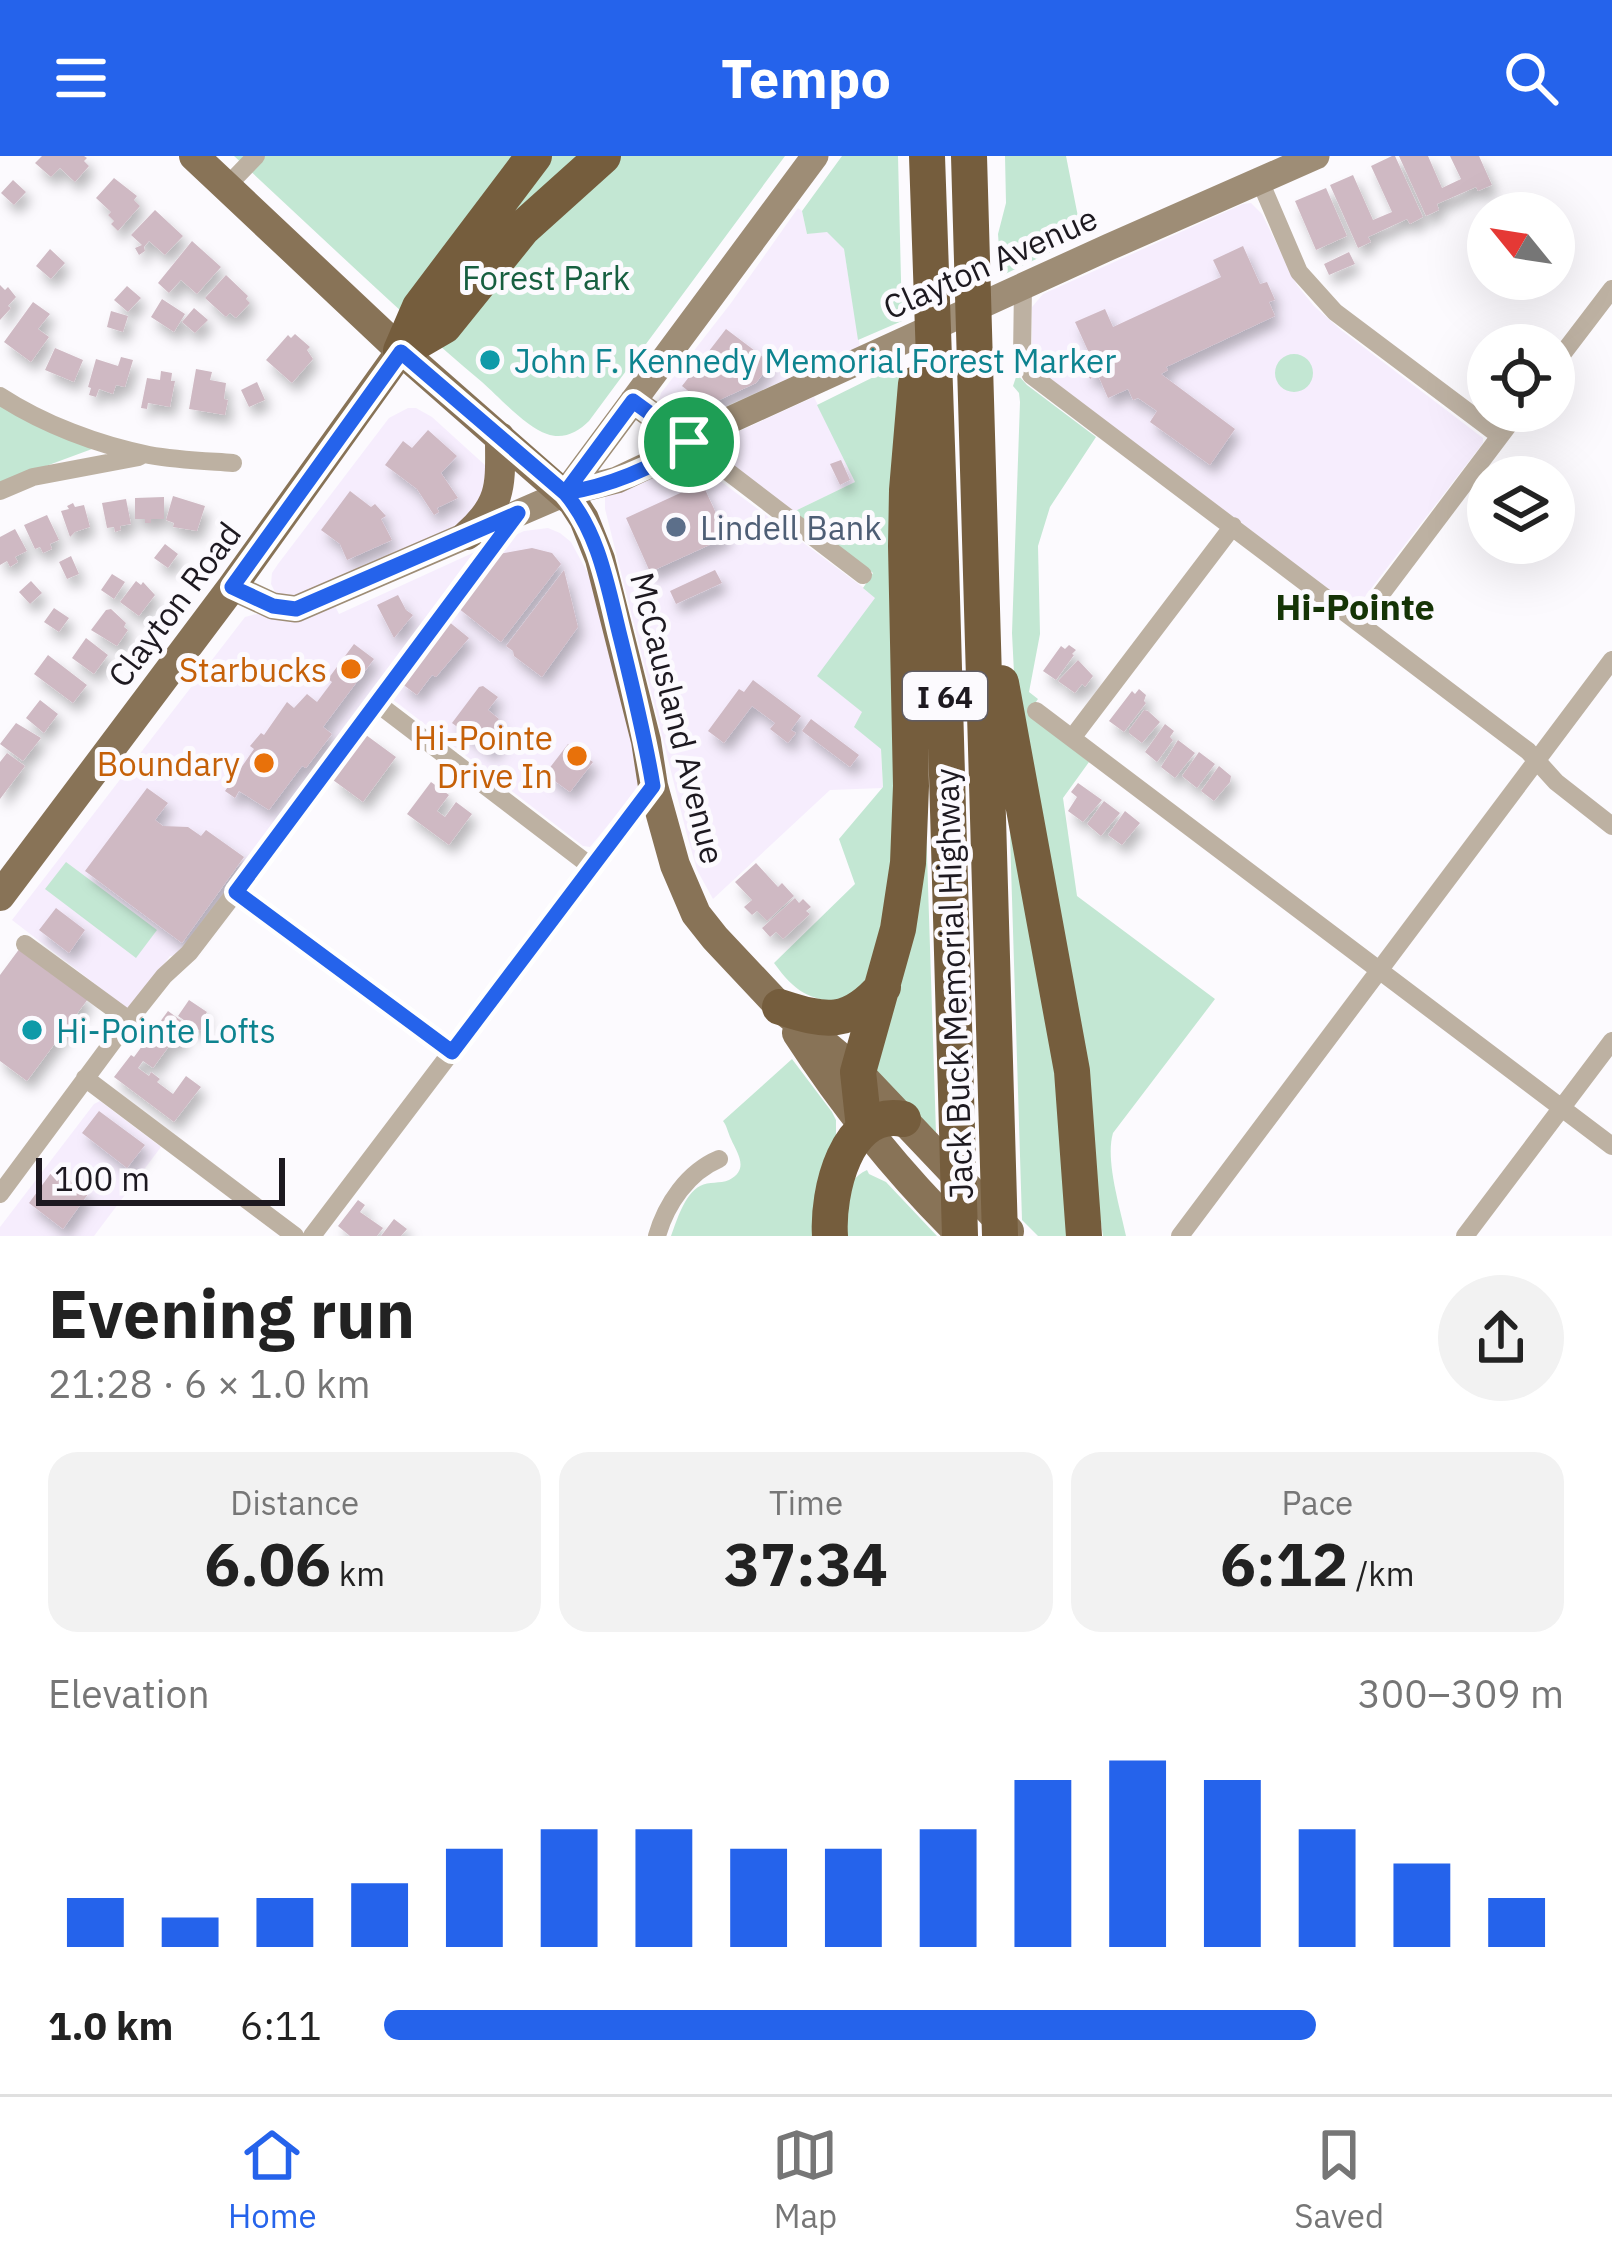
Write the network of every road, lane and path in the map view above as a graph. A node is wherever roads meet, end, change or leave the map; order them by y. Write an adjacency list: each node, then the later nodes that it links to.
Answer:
1 (194, 156): 10 (main road, McCausland Avenue)
2 (256, 156): 10 (street)
3 (534, 156): 15 (highway)
4 (602, 156): 15 (highway)
5 (815, 156): 17 (street)
6 (927, 156): 11 (highway, Jack Buck Memorial Highway / I 64)
7 (969, 156): 31 (highway, Jack Buck Memorial Highway / I 64)
8 (1316, 156): 9 (street, Clayton Avenue)
9 (1260, 181): 13 (street, Clayton Avenue); 19 (street)
10 (227, 186): 15 (main road, McCausland Avenue)
11 (932, 261): 45 (highway); 62 (highway, Jack Buck Memorial Highway / I 64)
12 (1612, 289): 14 (street)
13 (1014, 290): 21 (street, Clayton Avenue); 27 (street)
14 (1575, 337)
15 (401, 352): 20 (main road, McCausland Avenue); 30 (main road, Clayton Road)
16 (0, 397): 22 (street)
17 (633, 401): 21 (street); 25 (street)
18 (1504, 432): 19 (street)
19 (1501, 436): 32 (street)
20 (500, 437): 25 (main road, McCausland Avenue); 28 (main road)
21 (689, 442): 25 (street, Clayton Avenue); 29 (street)
22 (150, 455): 23 (street); 24 (street)
23 (233, 464)
24 (0, 491)
25 (565, 493): 26 (street, Clayton Avenue); 38 (main road, McCausland Avenue)
26 (518, 513): 28 (street, Clayton Avenue); 34 (street)
27 (1233, 526): 32 (street); 36 (street)
28 (467, 535): 30 (street, Clayton Avenue)
29 (863, 575)
30 (232, 587): 42 (main road, Clayton Road)
31 (982, 614): 63 (highway, Jack Buck Memorial Highway / I 64); 65 (highway)
32 (1360, 622): 37 (street)
33 (1612, 660): 37 (street)
34 (378, 704): 40 (street); 41 (street)
35 (1036, 711): 36 (street)
36 (1072, 738): 44 (street)
37 (1537, 759): 39 (street); 44 (street)
38 (653, 786): 40 (street); 46 (main road, McCausland Avenue)
39 (1612, 826)
40 (593, 868): 49 (street)
41 (236, 892): 47 (street); 49 (street)
42 (0, 896)
43 (25, 944): 47 (street)
44 (1380, 970): 52 (street); 66 (street)
45 (883, 987): 46 (highway); 50 (highway)
46 (780, 1007): 50 (main road, McCausland Avenue); 54 (main road, McCausland Avenue)
47 (129, 1020): 51 (street)
48 (1612, 1041): 52 (street)
49 (452, 1052): 60 (street)
50 (858, 1072): 53 (main road, McCausland Avenue); 54 (highway)
51 (85, 1078): 57 (street); 59 (street)
52 (1561, 1108): 55 (street); 67 (street)
53 (903, 1119): 54 (highway); 64 (main road, McCausland Avenue)
54 (864, 1128): 61 (highway); 62 (main road, McCausland Avenue)
55 (1612, 1146)
56 (719, 1159): 58 (street)
57 (0, 1194)
58 (654, 1233)
59 (296, 1236)
60 (313, 1236)
61 (830, 1236)
62 (961, 1236)
63 (1000, 1236)
64 (1014, 1236)
65 (1084, 1236)
66 (1180, 1236)
67 (1465, 1236)

